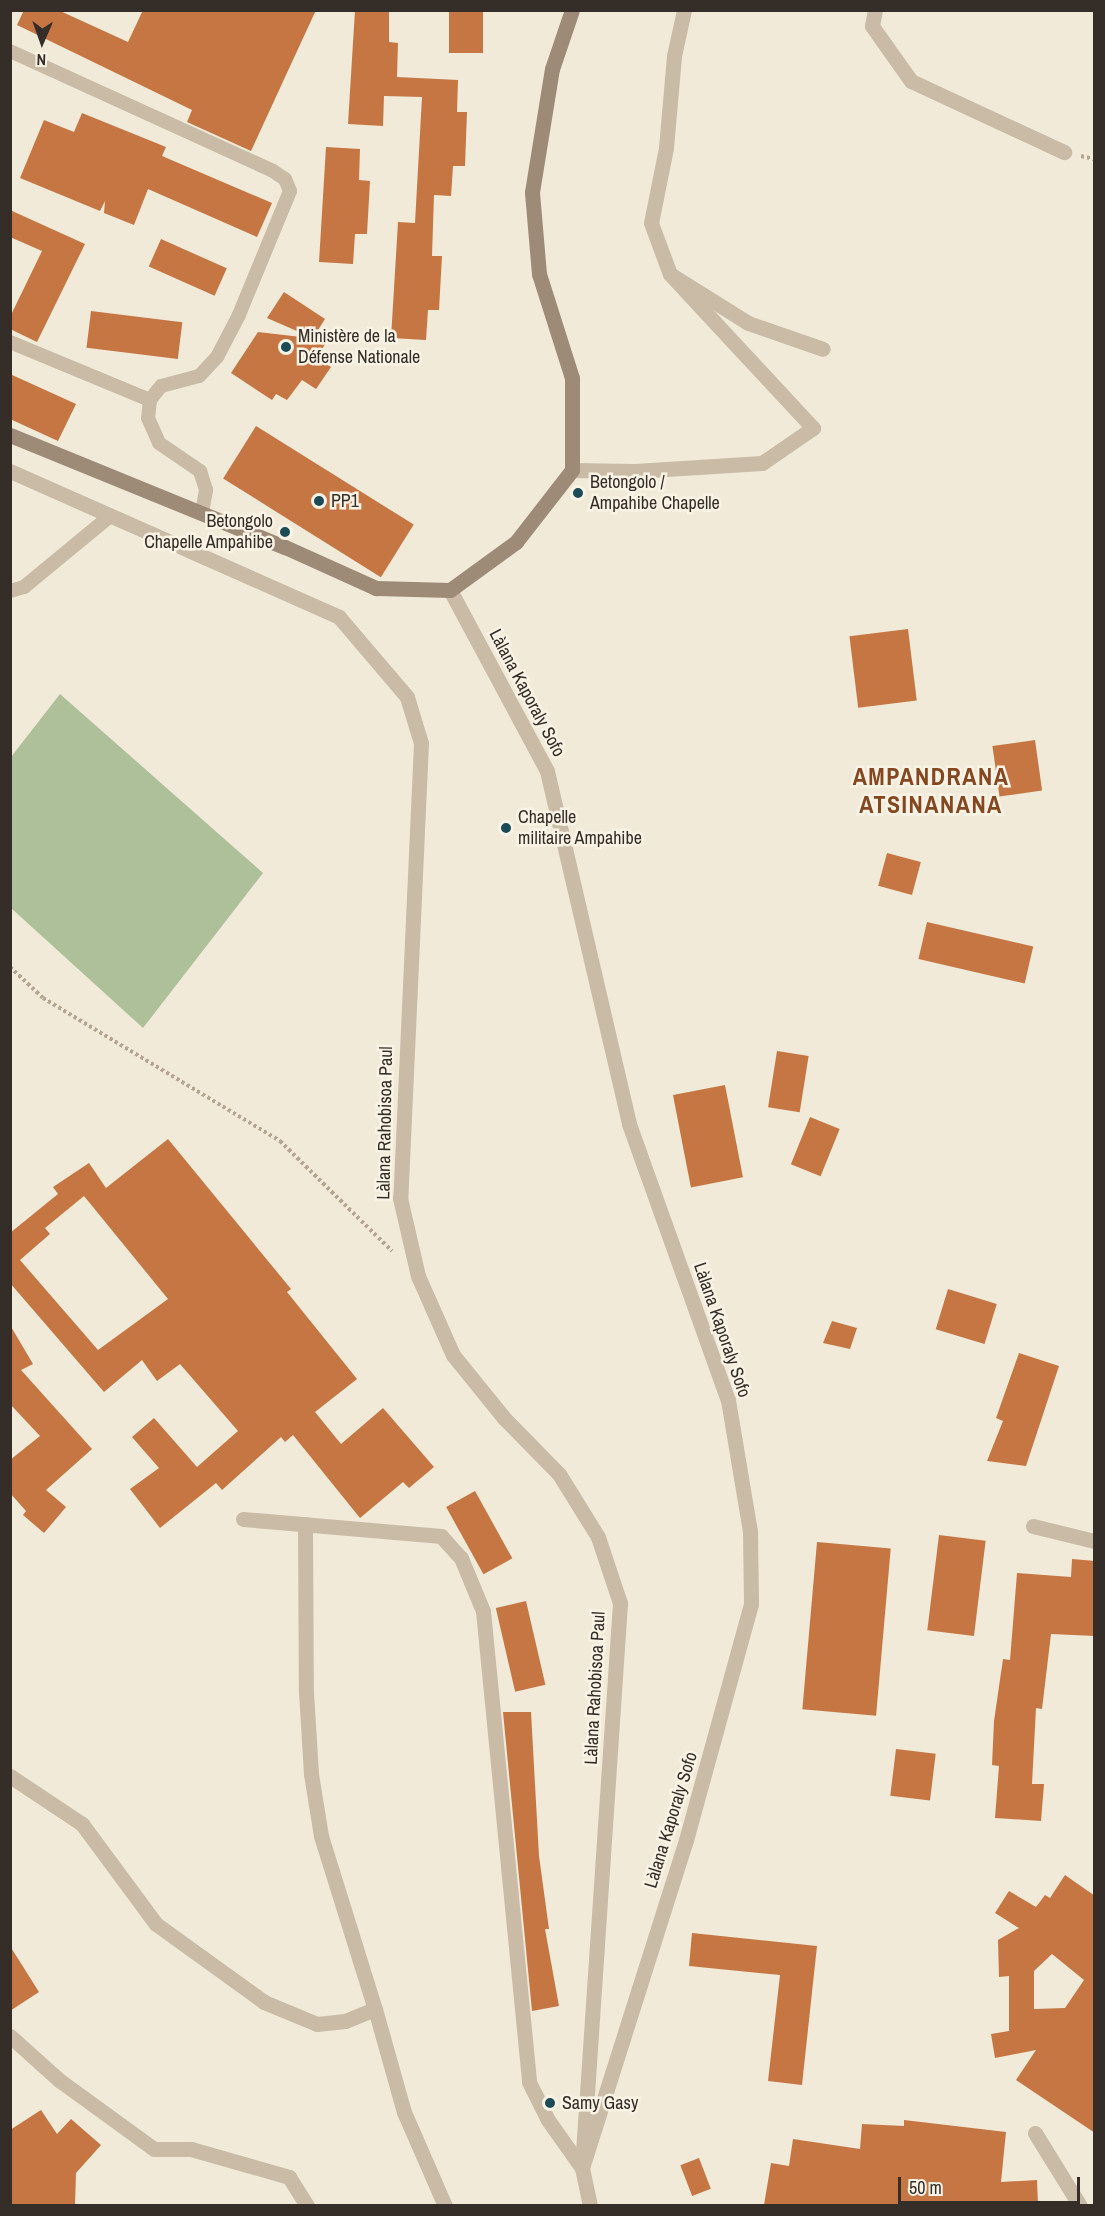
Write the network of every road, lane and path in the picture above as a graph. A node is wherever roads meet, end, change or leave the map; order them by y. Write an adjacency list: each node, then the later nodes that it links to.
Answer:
1 (572, 10): 11 (street)
2 (684, 10): 6 (street)
3 (874, 10): 5 (street)
4 (10, 51): 9 (lane)
5 (1064, 152)
6 (670, 274): 8 (street); 11 (street)
7 (10, 342): 9 (lane)
8 (823, 349)
9 (150, 400): 13 (lane)
10 (10, 435): 13 (street)
11 (572, 470): 15 (street)
12 (10, 471): 14 (street, Làlana Rahobisoa Paul)
13 (202, 513): 15 (street)
14 (110, 516): 16 (lane); 27 (street, Làlana Rahobisoa Paul)
15 (450, 590): 27 (street, Làlana Kaporaly Sofo)
16 (10, 591)
17 (10, 968): 18 (path)
18 (394, 1252)
19 (243, 1519): 20 (street)
20 (305, 1524): 24 (street); 27 (street)
21 (1034, 1526): 22 (street)
22 (1095, 1542)
23 (10, 1776): 24 (street)
24 (375, 2009): 29 (street)
25 (10, 2036): 28 (street)
26 (1035, 2133): 31 (street)
27 (582, 2168): 30 (street, Làlana Kaporaly Sofo)
28 (307, 2205)
29 (445, 2205)
30 (590, 2205)
31 (1080, 2205)

